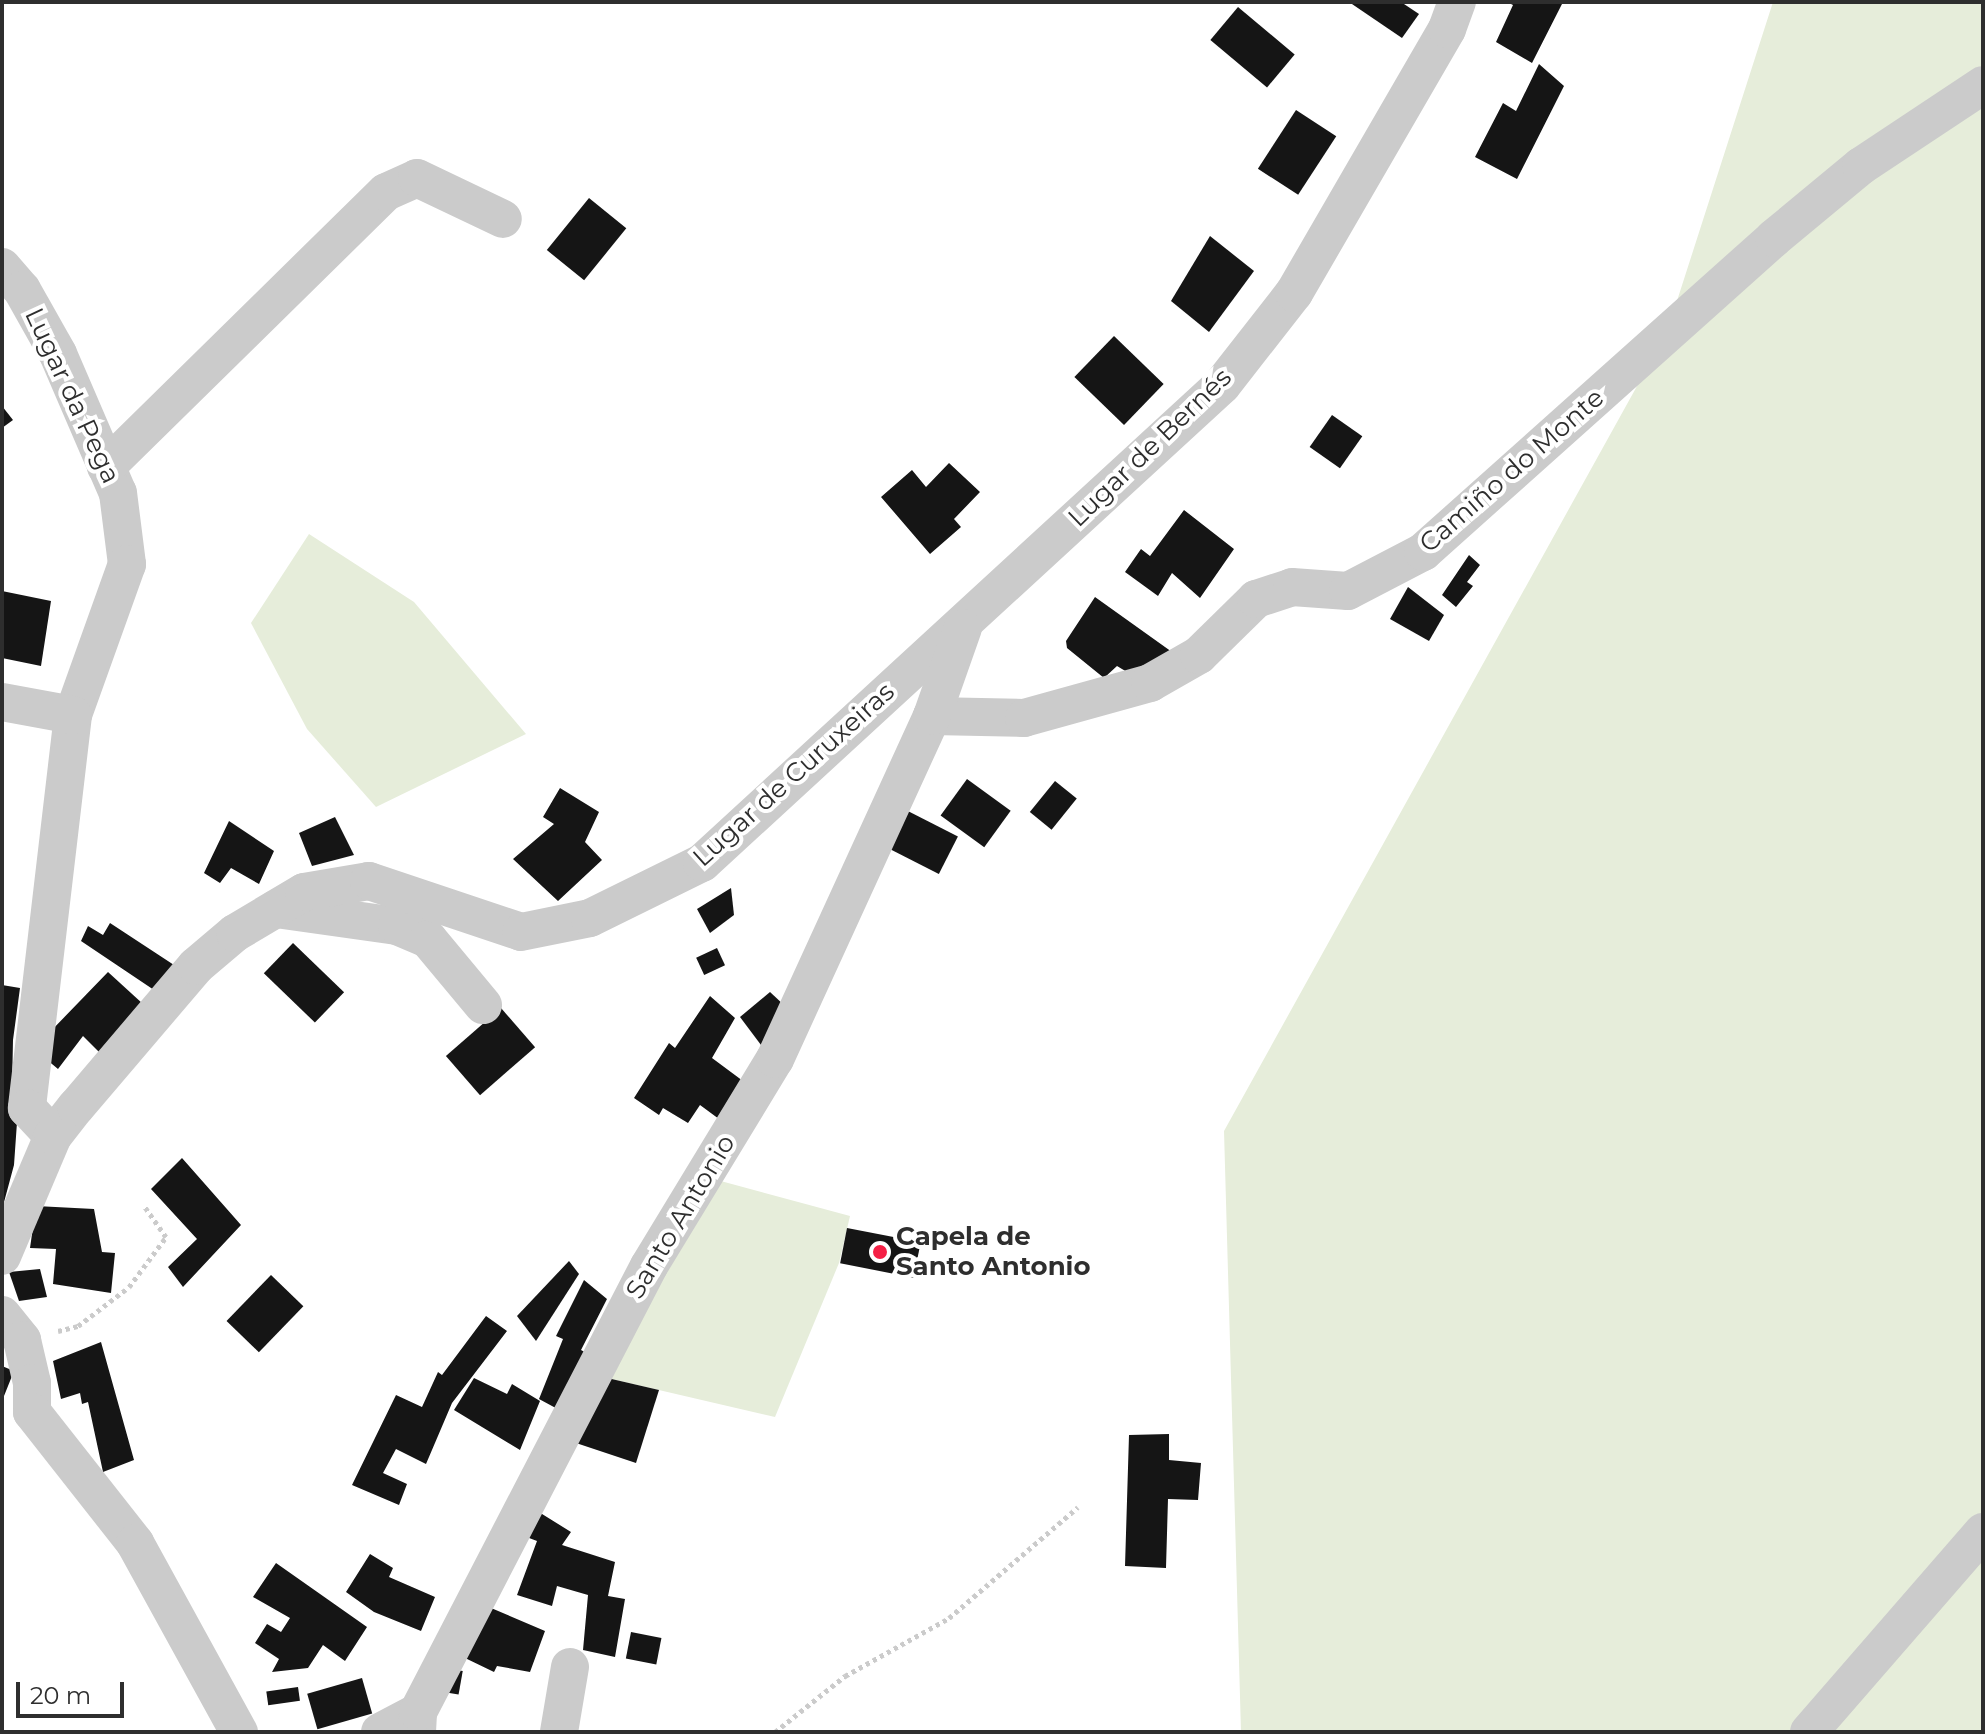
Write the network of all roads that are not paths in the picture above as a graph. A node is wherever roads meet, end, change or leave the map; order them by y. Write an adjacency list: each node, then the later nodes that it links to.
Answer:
1 (1457, 2): 6 (street, Lugar de Bernés)
2 (1983, 85): 9 (street, Camiño do Monte)
3 (503, 219): 5 (street)
4 (2, 267): 5 (street, Lugar da Pega)
5 (106, 467): 8 (street, Lugar da Pega)
6 (965, 621): 9 (street, Lugar de Bernés); 10 (street, Lugar de Curuxeiras)
7 (2, 702): 8 (street)
8 (73, 715): 12 (street, Lugar da Pega)
9 (932, 716): 17 (street, Santo Antonio)
10 (276, 909): 11 (street); 12 (street, Lugar de Curuxeiras)
11 (483, 1005)
12 (53, 1136): 13 (street, Lugar de Curuxeiras)
13 (2, 1256)
14 (12, 1328): 18 (street)
15 (1983, 1532): 21 (street)
16 (570, 1667): 20 (street)
17 (417, 1722): 19 (street, Santo Antonio)
18 (239, 1732)
19 (380, 1732)
20 (559, 1732)
21 (1809, 1732)

